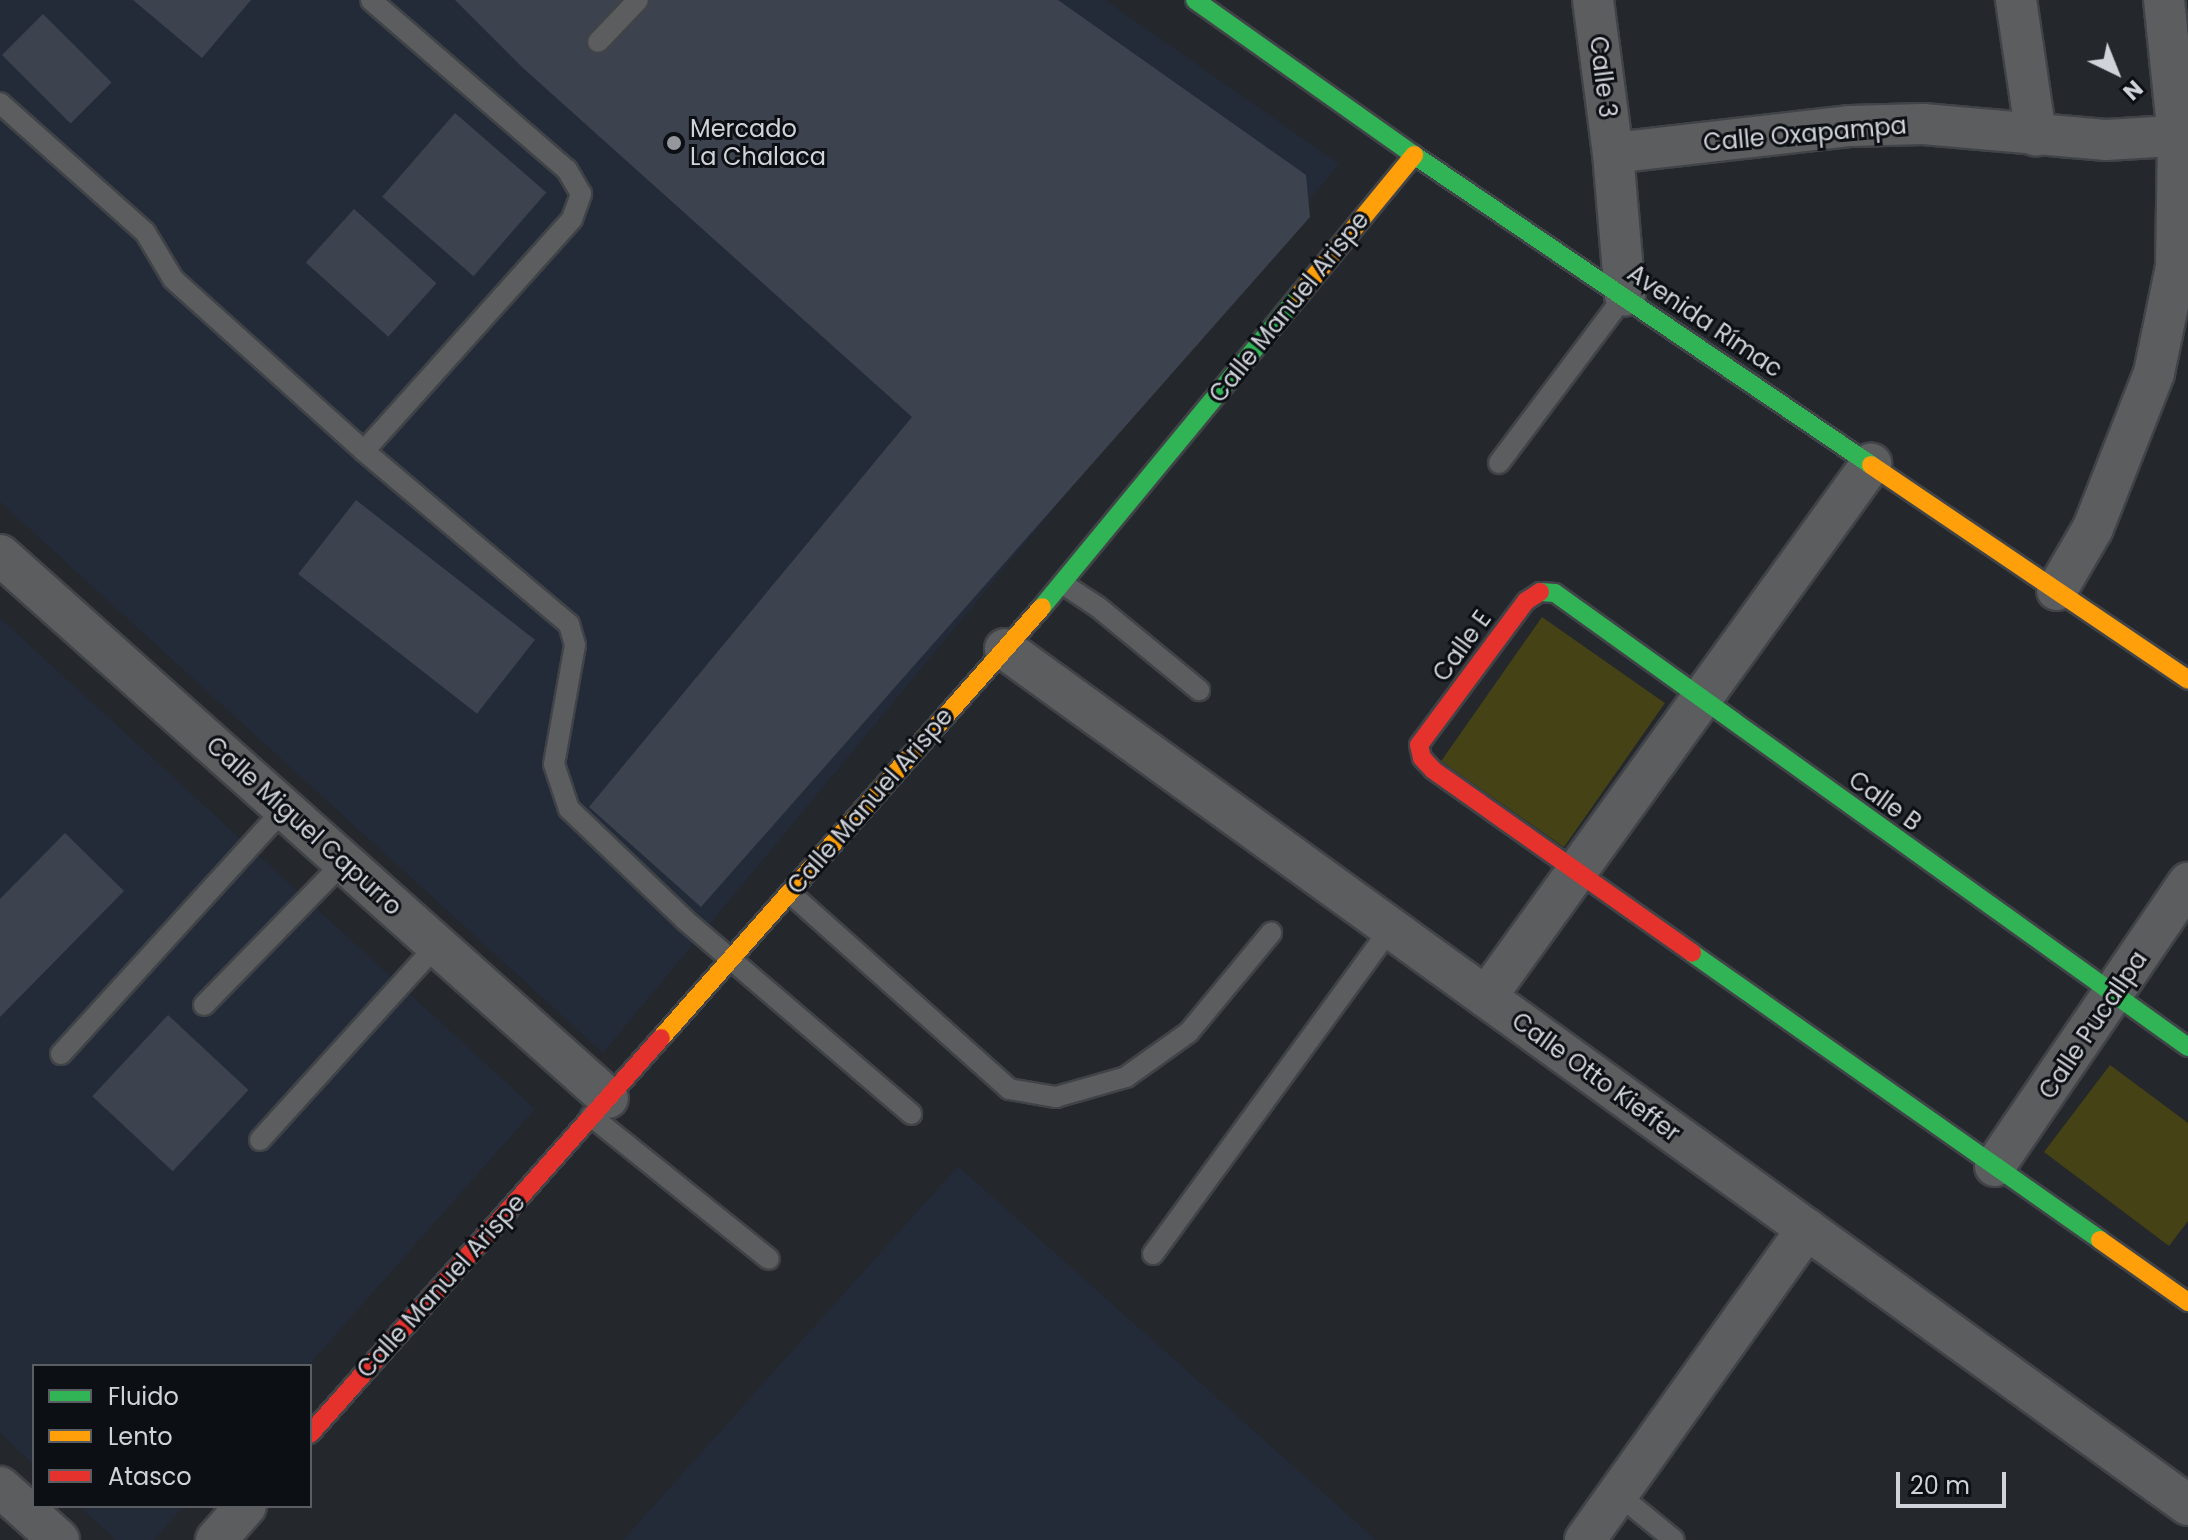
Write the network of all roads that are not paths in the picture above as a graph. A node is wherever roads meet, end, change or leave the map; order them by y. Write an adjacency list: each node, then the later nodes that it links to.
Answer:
1 (371, 0): 14 (lane)
2 (638, 0): 7 (lane)
3 (1195, 0): 12 (street, Avenida Rímac)
4 (1593, 0): 11 (street, Calle 3)
5 (2016, 0): 9 (street)
6 (2164, 0): 10 (street)
7 (598, 42)
8 (0, 103): 14 (lane)
9 (2036, 136): 10 (street, Calle Oxapampa); 11 (street, Calle Oxapampa)
10 (2183, 136): 19 (street)
11 (1613, 153): 13 (street)
12 (1414, 155): 13 (street, Avenida Rímac); 18 (street, Calle Manuel Arispe)
13 (1625, 295): 15 (lane); 16 (street, Avenida Rímac)
14 (364, 451): 33 (lane)
15 (1499, 463)
16 (1871, 464): 19 (street, Avenida Rímac); 24 (street)
17 (0, 555): 25 (street, Calle Miguel Capurro)
18 (1063, 584): 21 (street, Calle Manuel Arispe); 23 (lane)
19 (2057, 590): 22 (street, Avenida Rímac)
20 (1555, 593): 24 (street, Calle B); 27 (street, Calle E)
21 (1005, 649): 29 (street, Calle Manuel Arispe); 30 (street, Calle Otto Kieffer)
22 (2188, 680)
23 (1199, 690)
24 (1700, 697): 27 (street); 34 (street, Calle B)
25 (284, 809): 26 (street, Calle Miguel Capurro); 38 (lane)
26 (344, 862): 32 (street, Calle Miguel Capurro); 36 (lane)
27 (1576, 872): 35 (street); 42 (street)
28 (2188, 883): 34 (street, Calle Pucallpa)
29 (790, 893): 31 (lane); 33 (street, Calle Manuel Arispe)
30 (1391, 928): 35 (street, Calle Otto Kieffer); 44 (lane)
31 (1271, 933)
32 (437, 945): 39 (street, Calle Miguel Capurro); 41 (lane)
33 (731, 958): 39 (street, Calle Manuel Arispe); 40 (lane)
34 (2114, 996): 37 (street, Calle B); 42 (street, Calle Pucallpa)
35 (1486, 997): 43 (street, Calle Otto Kieffer)
36 (204, 1005)
37 (2188, 1047)
38 (61, 1054)
39 (599, 1107): 45 (lane); 47 (street, Calle Manuel Arispe)
40 (911, 1114)
41 (260, 1140)
42 (1995, 1166): 46 (street)
43 (1807, 1229): 49 (street); 50 (street, Calle Otto Kieffer)
44 (1153, 1254)
45 (769, 1259)
46 (2187, 1300)
47 (312, 1432)
48 (0, 1487): 52 (street)
49 (1618, 1494): 54 (street); 55 (lane)
50 (2188, 1505)
51 (244, 1508): 53 (street)
52 (59, 1540)
53 (216, 1540)
54 (1585, 1540)
55 (1674, 1540)

